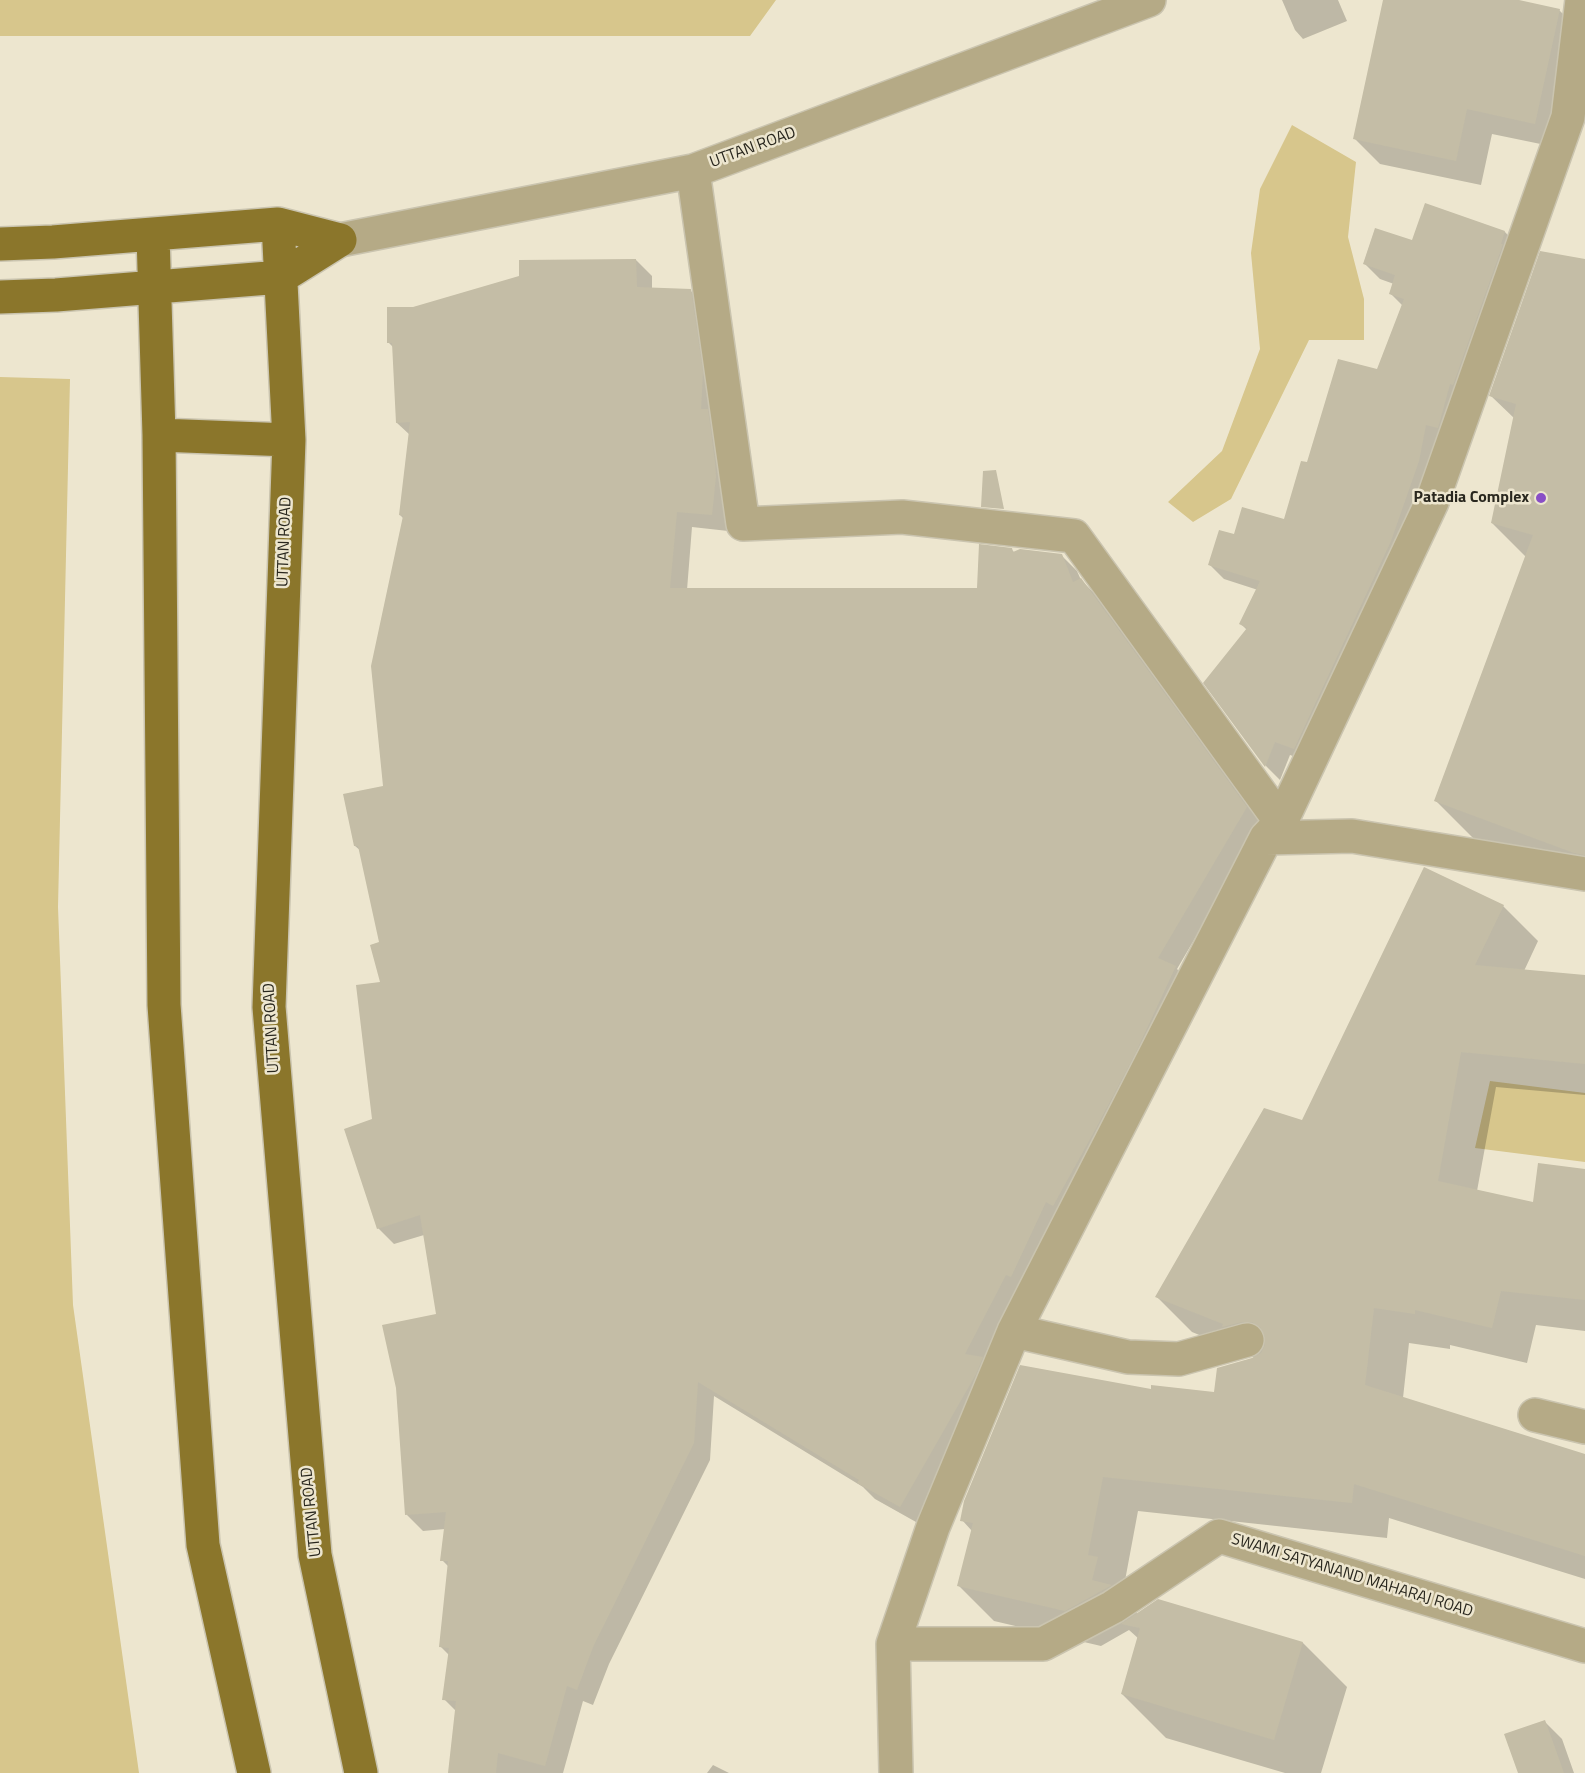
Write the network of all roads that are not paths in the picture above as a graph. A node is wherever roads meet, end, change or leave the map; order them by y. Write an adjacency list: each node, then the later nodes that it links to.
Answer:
1 (1149, 0): 3 (street, UTTAN ROAD)
2 (1582, 0): 13 (street)
3 (693, 171): 6 (street, UTTAN ROAD); 13 (street)
4 (278, 225): 5 (main road, UTTAN ROAD); 6 (main road, UTTAN ROAD); 8 (main road, UTTAN ROAD)
5 (153, 235): 7 (main road, UTTAN ROAD); 9 (main road)
6 (340, 240): 8 (main road, UTTAN ROAD)
7 (0, 244)
8 (281, 277): 9 (main road, UTTAN ROAD); 12 (main road, UTTAN ROAD)
9 (155, 287): 10 (main road, UTTAN ROAD); 11 (main road)
10 (0, 297)
11 (159, 435): 12 (main road); 21 (main road)
12 (289, 440): 22 (main road, UTTAN ROAD)
13 (1274, 830): 14 (street); 15 (street)
14 (1585, 874)
15 (1014, 1331): 16 (street); 19 (street)
16 (1247, 1340)
17 (1535, 1415): 18 (street)
18 (1585, 1427)
19 (893, 1644): 20 (street, SWAMI SATYANAND MAHARAJ ROAD); 23 (street)
20 (1585, 1646)
21 (254, 1773)
22 (361, 1773)
23 (896, 1773)

